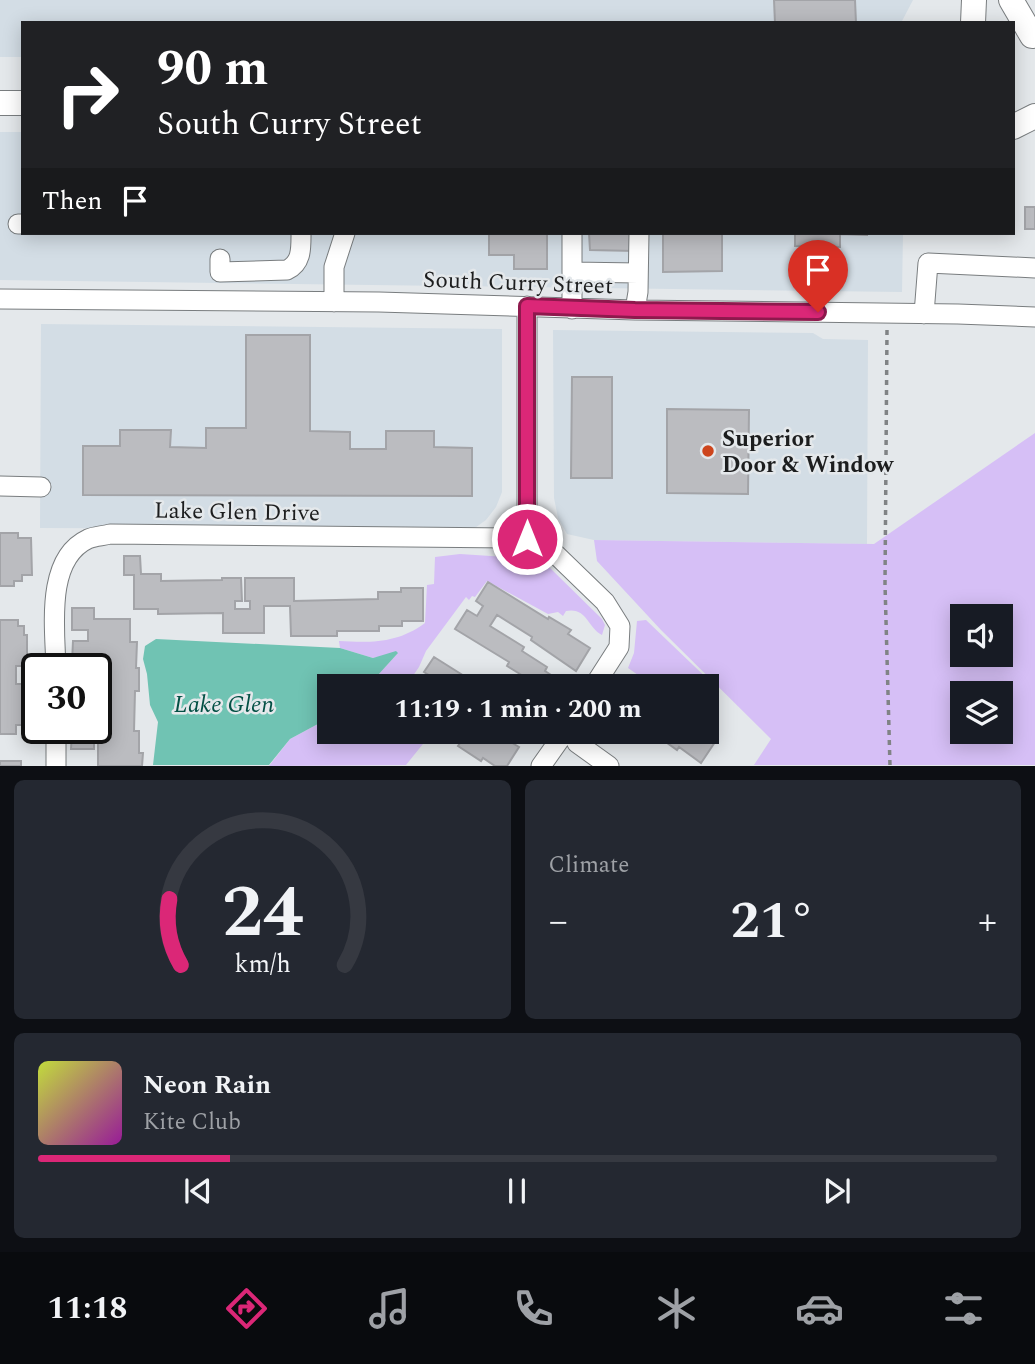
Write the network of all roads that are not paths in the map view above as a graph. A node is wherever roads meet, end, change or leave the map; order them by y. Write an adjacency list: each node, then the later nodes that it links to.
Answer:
1 (974, 0): 3 (main road)
2 (1011, 0): 4 (main road)
3 (973, 21)
4 (1027, 34)
5 (0, 103): 6 (main road)
6 (21, 103)
7 (301, 235): 11 (street)
8 (344, 235): 16 (street)
9 (572, 235): 13 (street)
10 (639, 235): 14 (street)
11 (219, 259)
12 (1035, 268): 20 (street)
13 (572, 272): 14 (street); 18 (street)
14 (638, 273): 19 (street)
15 (0, 299): 16 (street, South Curry Street)
16 (334, 302): 17 (street, South Curry Street)
17 (527, 306): 18 (street, South Curry Street); 24 (street)
18 (572, 309): 19 (street, South Curry Street)
19 (635, 310): 20 (street, South Curry Street)
20 (924, 314): 21 (street, South Curry Street)
21 (1035, 317)
22 (0, 486): 23 (street)
23 (41, 486)
24 (527, 539): 25 (street, Lake Glen Drive); 26 (street, Lake Glen Drive)
25 (55, 653)
26 (602, 674)
27 (56, 744): 30 (street)
28 (556, 744): 31 (street)
29 (578, 744): 32 (street)
30 (56, 765)
31 (541, 765)
32 (609, 765)

